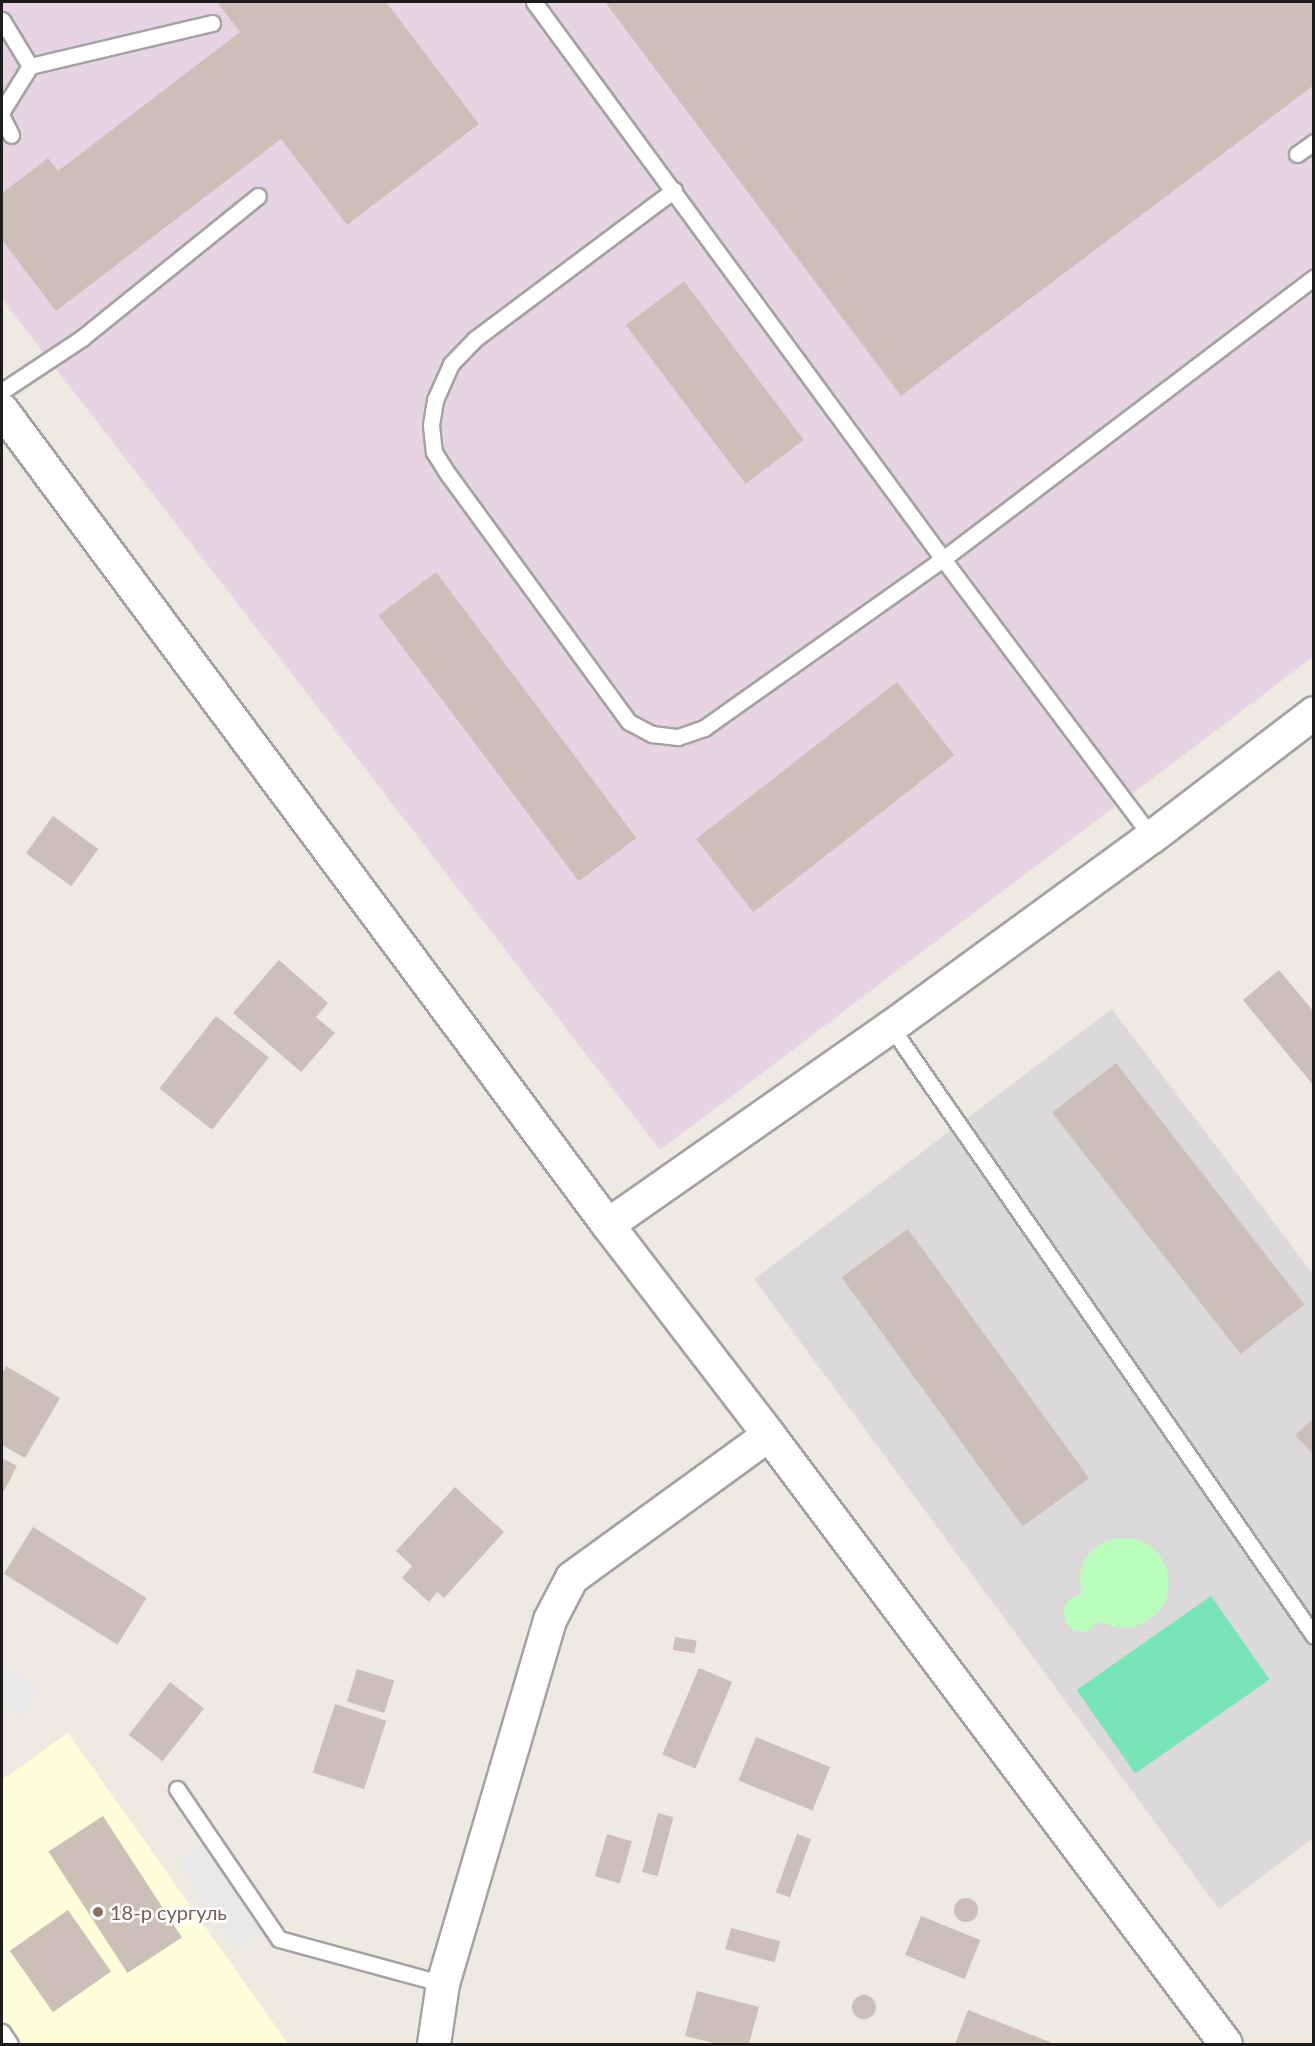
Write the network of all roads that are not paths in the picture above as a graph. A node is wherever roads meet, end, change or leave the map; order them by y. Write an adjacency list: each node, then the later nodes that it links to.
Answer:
1 (534, 2): 10 (lane)
2 (2, 20): 4 (lane)
3 (212, 23): 4 (lane)
4 (30, 66): 5 (lane)
5 (2, 111)
6 (2, 117): 7 (lane)
7 (11, 135)
8 (1314, 142): 9 (lane)
9 (1298, 154)
10 (674, 190): 15 (lane); 15 (lane)
11 (258, 196): 13 (lane)
12 (1314, 277): 15 (lane)
13 (2, 391)
14 (2, 410): 19 (street)
15 (943, 559): 17 (lane)
16 (1314, 713): 17 (street)
17 (1152, 837): 18 (street)
18 (891, 1028): 19 (street); 21 (lane)
19 (608, 1225): 20 (street)
20 (769, 1435): 23 (street); 27 (street)
21 (1314, 1636)
22 (177, 1788): 23 (lane)
23 (443, 1984): 26 (street)
24 (2, 2032): 25 (lane)
25 (10, 2044)
26 (434, 2044)
27 (1226, 2044)

